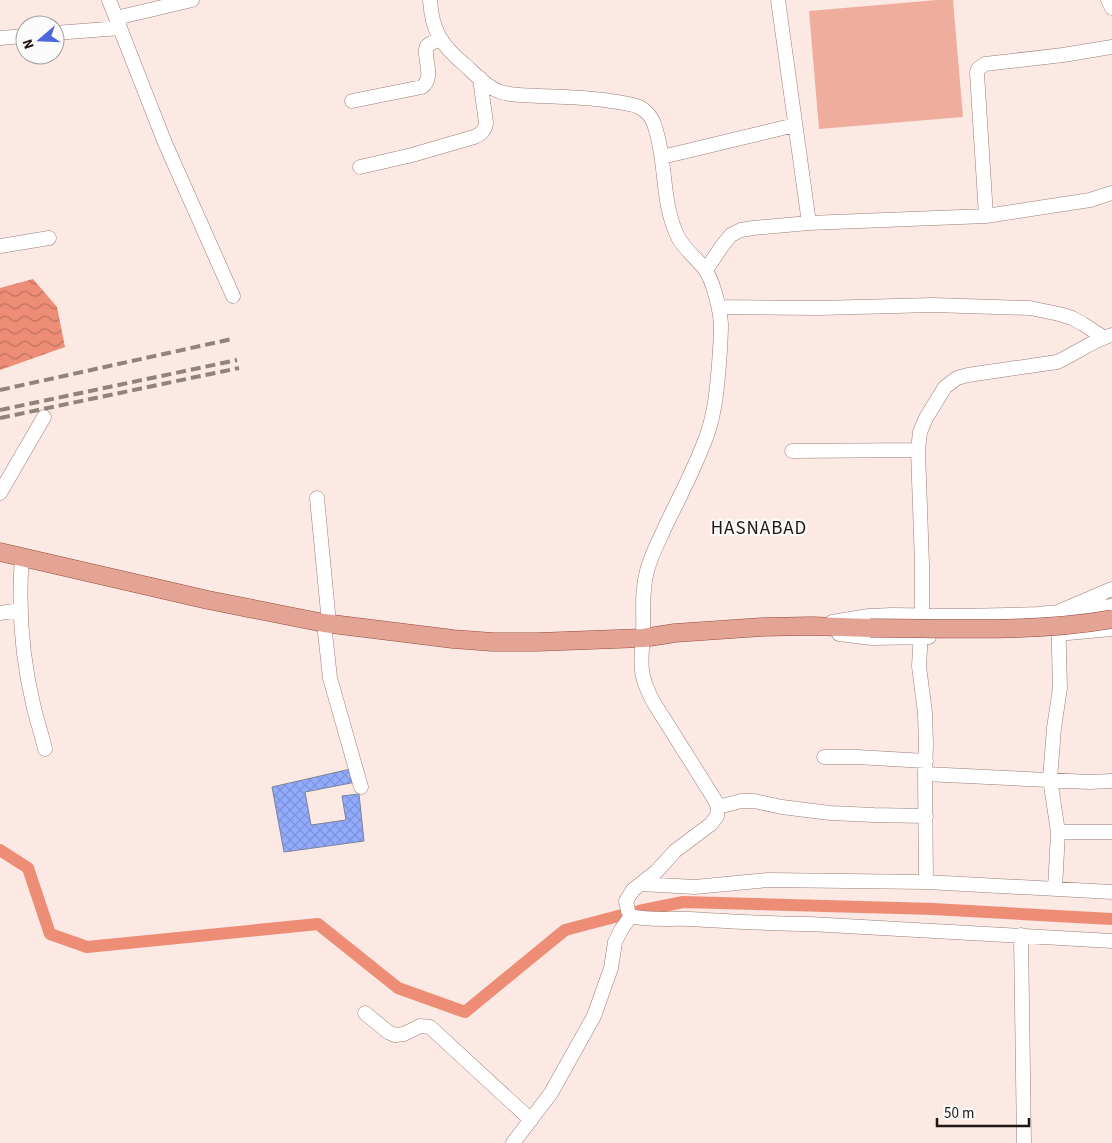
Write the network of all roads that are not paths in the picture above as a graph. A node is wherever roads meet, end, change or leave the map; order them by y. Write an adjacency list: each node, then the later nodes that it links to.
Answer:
1 (109, 0): 7 (street)
2 (192, 0): 7 (street)
3 (430, 0): 11 (street)
4 (778, 0): 15 (street)
5 (1108, 0): 6 (street)
6 (1112, 8)
7 (118, 23): 8 (street); 24 (street)
8 (65, 31)
9 (15, 37): 10 (street)
10 (0, 38)
11 (440, 38): 13 (street); 14 (street)
12 (1112, 47): 19 (street)
13 (480, 78): 16 (street); 17 (street)
14 (352, 100)
15 (795, 125): 16 (street); 20 (street)
16 (662, 157): 23 (street)
17 (360, 167)
18 (1112, 194): 19 (street)
19 (986, 216): 20 (street)
20 (809, 223): 23 (street)
21 (49, 238): 22 (street)
22 (0, 246)
23 (706, 270): 25 (street)
24 (233, 296)
25 (719, 307): 26 (street); 46 (street)
26 (1107, 336): 28 (street)
27 (44, 417): 30 (street)
28 (918, 450): 29 (street); 39 (street)
29 (792, 452)
30 (0, 493)
31 (317, 498): 41 (street)
32 (0, 552): 33 (main road)
33 (22, 558): 36 (street); 41 (main road)
34 (1112, 588): 37 (street)
35 (1112, 606): 37 (street)
36 (20, 610): 38 (street); 47 (street)
37 (1058, 612): 39 (street); 44 (street)
38 (0, 613)
39 (922, 616): 42 (street); 45 (street)
40 (1112, 619): 42 (main road, bridge)
41 (327, 623): 46 (main road); 52 (street)
42 (812, 626): 45 (street); 46 (main road)
43 (1112, 629): 44 (street)
44 (1059, 634): 45 (street); 50 (street)
45 (921, 637): 49 (street)
46 (643, 638): 53 (street)
47 (46, 749)
48 (824, 757): 49 (street)
49 (925, 767): 50 (street); 54 (street)
50 (1050, 780): 51 (street); 55 (street)
51 (1112, 781)
52 (361, 787)
53 (718, 807): 54 (street); 58 (street)
54 (926, 816): 57 (street)
55 (1058, 832): 56 (street); 59 (street)
56 (1112, 832)
57 (926, 882): 58 (street); 59 (street)
58 (641, 884): 61 (street)
59 (1055, 889): 60 (street)
60 (1112, 892)
61 (631, 916): 62 (street); 65 (street)
62 (1021, 935): 63 (street); 67 (street)
63 (1112, 941)
64 (365, 1013): 65 (street)
65 (531, 1120): 66 (street)
66 (513, 1143)
67 (1024, 1143)

